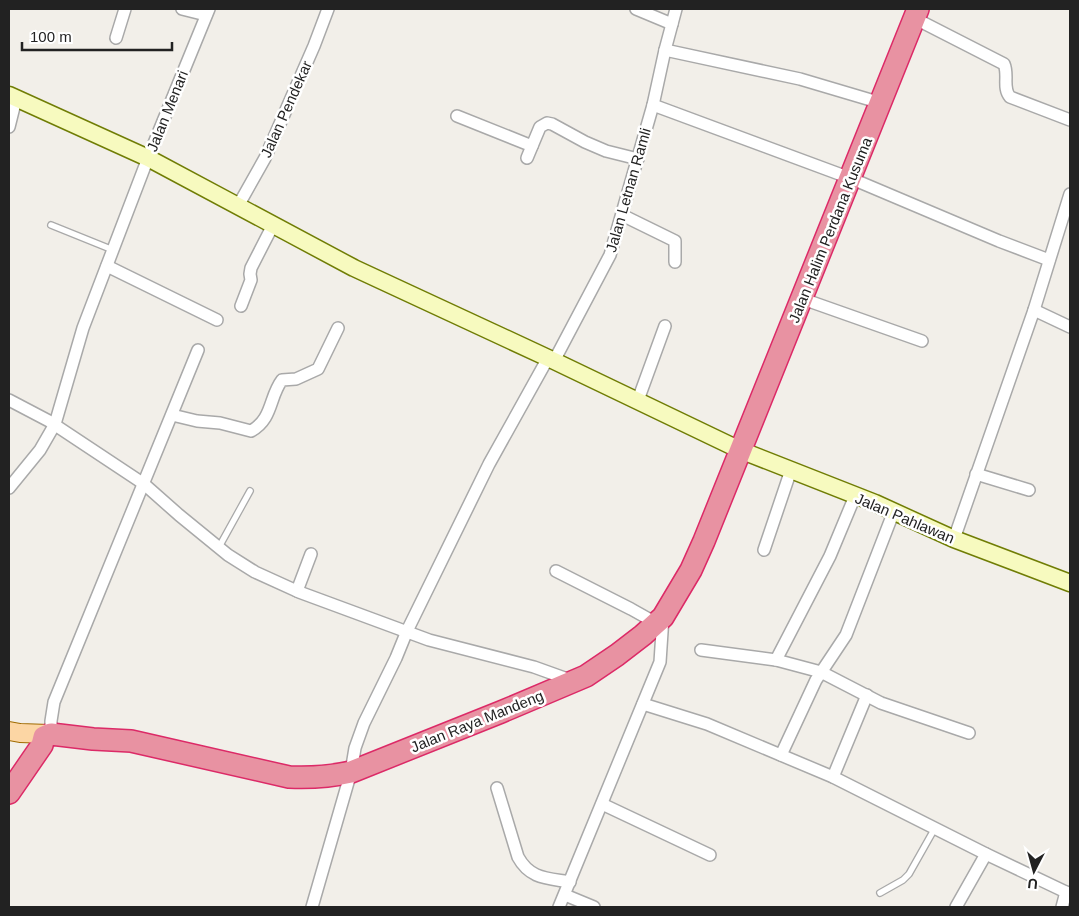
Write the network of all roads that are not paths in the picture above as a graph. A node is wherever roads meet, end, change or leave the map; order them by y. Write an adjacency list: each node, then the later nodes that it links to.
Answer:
1 (125, 9): 9 (street)
2 (182, 9): 6 (street)
3 (328, 9): 23 (street, Jalan Pendekar)
4 (636, 9): 8 (street)
5 (676, 9): 8 (street, Jalan Letnan Ramli)
6 (207, 12): 18 (street, Jalan Menari)
7 (916, 14): 12 (highway, Jalan Halim Perdana Kusuma); 15 (street)
8 (672, 24): 10 (street, Jalan Letnan Ramli)
9 (116, 38)
10 (665, 50): 12 (street); 13 (street, Jalan Letnan Ramli)
11 (12, 97): 16 (street); 18 (main road, Jalan Pahlawan)
12 (881, 103): 21 (highway, Jalan Halim Perdana Kusuma)
13 (653, 105): 20 (street, Jalan Letnan Ramli); 21 (street)
14 (457, 116): 17 (street)
15 (1070, 120)
16 (9, 127)
17 (532, 146): 19 (street); 20 (street)
18 (148, 158): 23 (main road, Jalan Pahlawan); 27 (street, Jalan Menari)
19 (527, 158)
20 (638, 159): 24 (street, Jalan Letnan Ramli)
21 (850, 178): 28 (street); 31 (highway, Jalan Halim Perdana Kusuma)
22 (1070, 194): 28 (street)
23 (238, 206): 26 (main road, Jalan Pahlawan)
24 (622, 215): 29 (street); 40 (street, Jalan Letnan Ramli)
25 (51, 225): 27 (lane)
26 (273, 225): 32 (street); 40 (main road, Jalan Pahlawan)
27 (113, 250): 30 (street, Jalan Menari)
28 (1049, 260): 33 (street)
29 (675, 262)
30 (107, 266): 34 (street); 44 (street, Jalan Menari)
31 (803, 299): 38 (street); 45 (highway, Jalan Halim Perdana Kusuma)
32 (241, 306)
33 (1034, 310): 36 (street); 47 (street)
34 (217, 320)
35 (665, 326): 42 (street)
36 (1070, 327)
37 (338, 328): 43 (street)
38 (922, 341)
39 (198, 350): 43 (street)
40 (551, 359): 42 (main road, Jalan Pahlawan); 62 (street, Jalan Letnan Ramli)
41 (9, 400): 44 (street)
42 (638, 400): 45 (main road, Jalan Pahlawan)
43 (172, 414): 48 (street)
44 (54, 424): 48 (street); 49 (street, Jalan Menari)
45 (740, 450): 46 (main road, Jalan Pahlawan); 61 (highway, Jalan Raya Mandeng)
46 (791, 470): 52 (main road, Jalan Pahlawan); 56 (street)
47 (976, 474): 50 (street); 54 (street)
48 (144, 484): 55 (street); 71 (street)
49 (9, 488)
50 (1029, 490)
51 (250, 491): 55 (lane)
52 (855, 496): 53 (main road, Jalan Pahlawan); 64 (street)
53 (894, 511): 54 (main road, Jalan Pahlawan); 65 (street)
54 (954, 539): 59 (main road, Jalan Pahlawan)
55 (219, 547): 60 (street)
56 (764, 550)
57 (310, 554): 60 (street)
58 (556, 571): 61 (street)
59 (1070, 583)
60 (297, 590): 62 (street)
61 (659, 620): 66 (highway, Jalan Raya Mandeng); 68 (street)
62 (407, 631): 66 (street); 73 (street, Jalan Letnan Ramli)
63 (701, 650): 64 (street)
64 (776, 660): 65 (street)
65 (821, 672): 67 (street); 72 (street)
66 (574, 682): 73 (highway, Jalan Raya Mandeng)
67 (867, 695): 70 (street); 74 (street)
68 (643, 704): 72 (street); 77 (street)
69 (15, 732): 71 (main road)
70 (969, 733)
71 (50, 740): 73 (highway, Jalan Raya Mandeng); 76 (highway)
72 (781, 755): 74 (street)
73 (350, 772): 85 (street, Jalan Letnan Ramli)
74 (833, 777): 78 (street)
75 (497, 788): 81 (street)
76 (9, 793)
77 (602, 804): 80 (street); 81 (street)
78 (935, 828): 79 (street); 82 (lane)
79 (986, 854): 83 (street); 88 (street)
80 (710, 855)
81 (570, 882): 84 (street)
82 (880, 893)
83 (1068, 893): 89 (street)
84 (565, 895): 86 (street); 87 (street)
85 (312, 907)
86 (559, 907)
87 (594, 907)
88 (956, 907)
89 (1062, 907)

